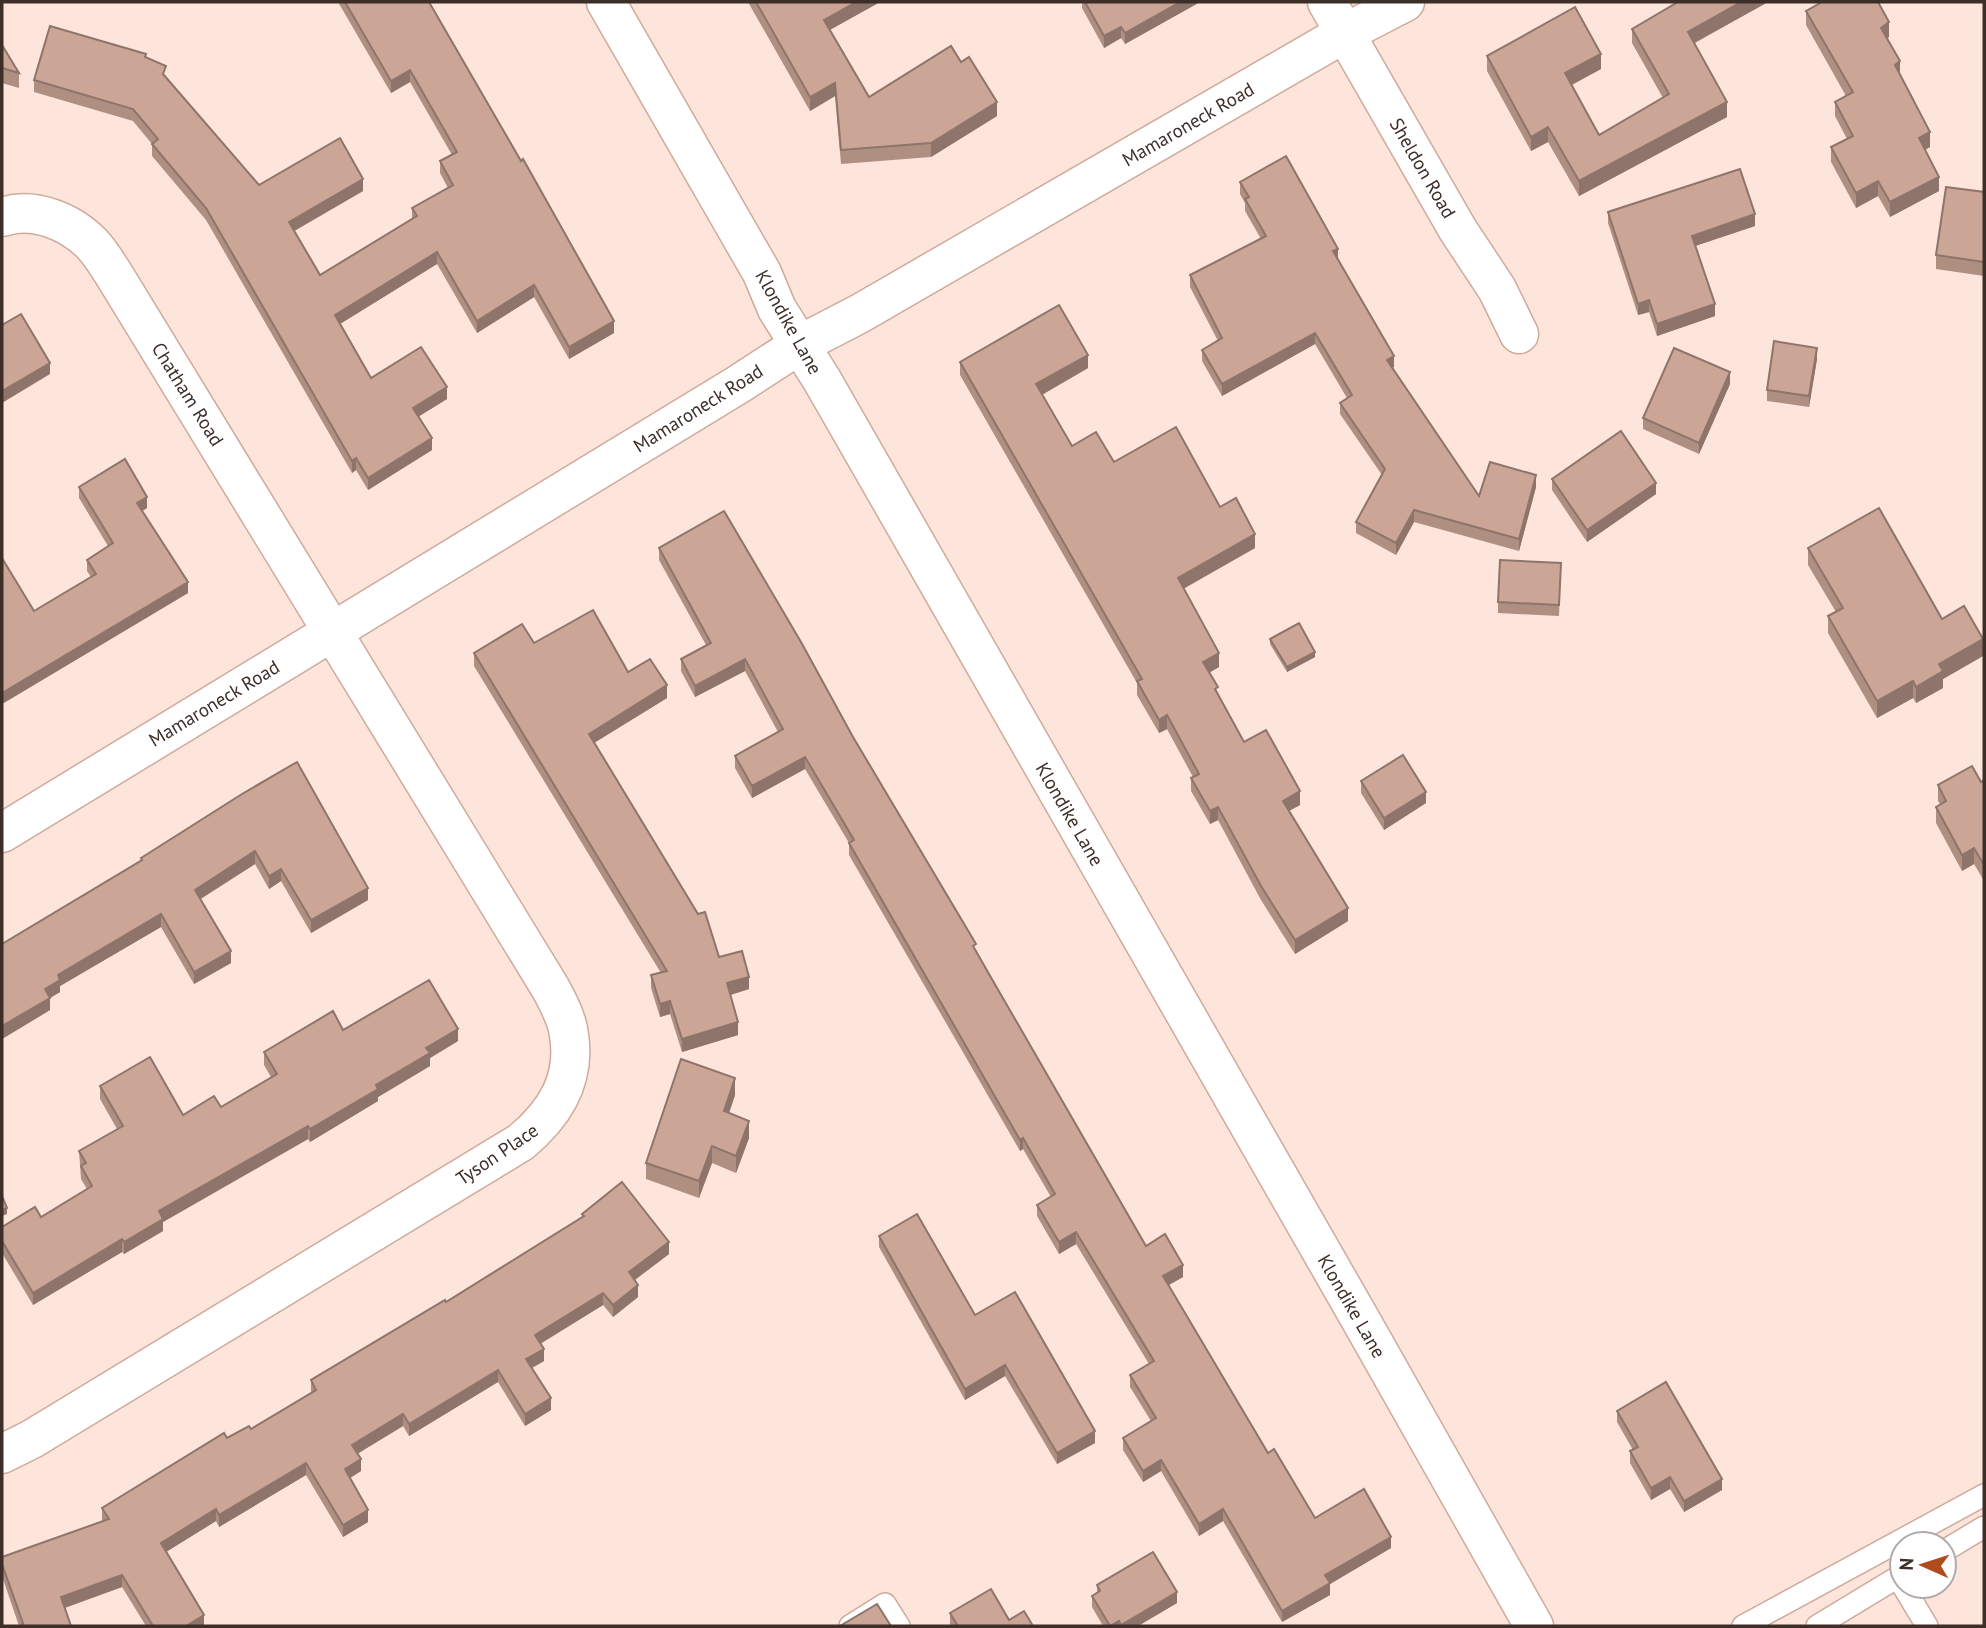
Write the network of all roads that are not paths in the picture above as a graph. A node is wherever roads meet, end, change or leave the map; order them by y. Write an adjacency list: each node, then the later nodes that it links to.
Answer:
1 (606, 2): 6 (street, Klondike Lane)
2 (1405, 2): 3 (street, Mamaroneck Road)
3 (1336, 17): 5 (street, Sheldon Road); 6 (street, Mamaroneck Road)
4 (2, 217): 7 (street, Chatham Road)
5 (1519, 334)
6 (799, 345): 7 (street, Mamaroneck Road); 17 (street, Klondike Lane)
7 (333, 630): 8 (street, Mamaroneck Road); 9 (street, Tyson Place)
8 (2, 832)
9 (2, 1454)
10 (1984, 1495): 18 (lane)
11 (1984, 1527): 12 (lane)
12 (1958, 1542)
13 (1888, 1587): 19 (lane)
14 (1912, 1600): 20 (lane)
15 (850, 1626): 16 (lane)
16 (899, 1626)
17 (1534, 1626)
18 (1743, 1626)
19 (1817, 1626)
20 (1927, 1626)

